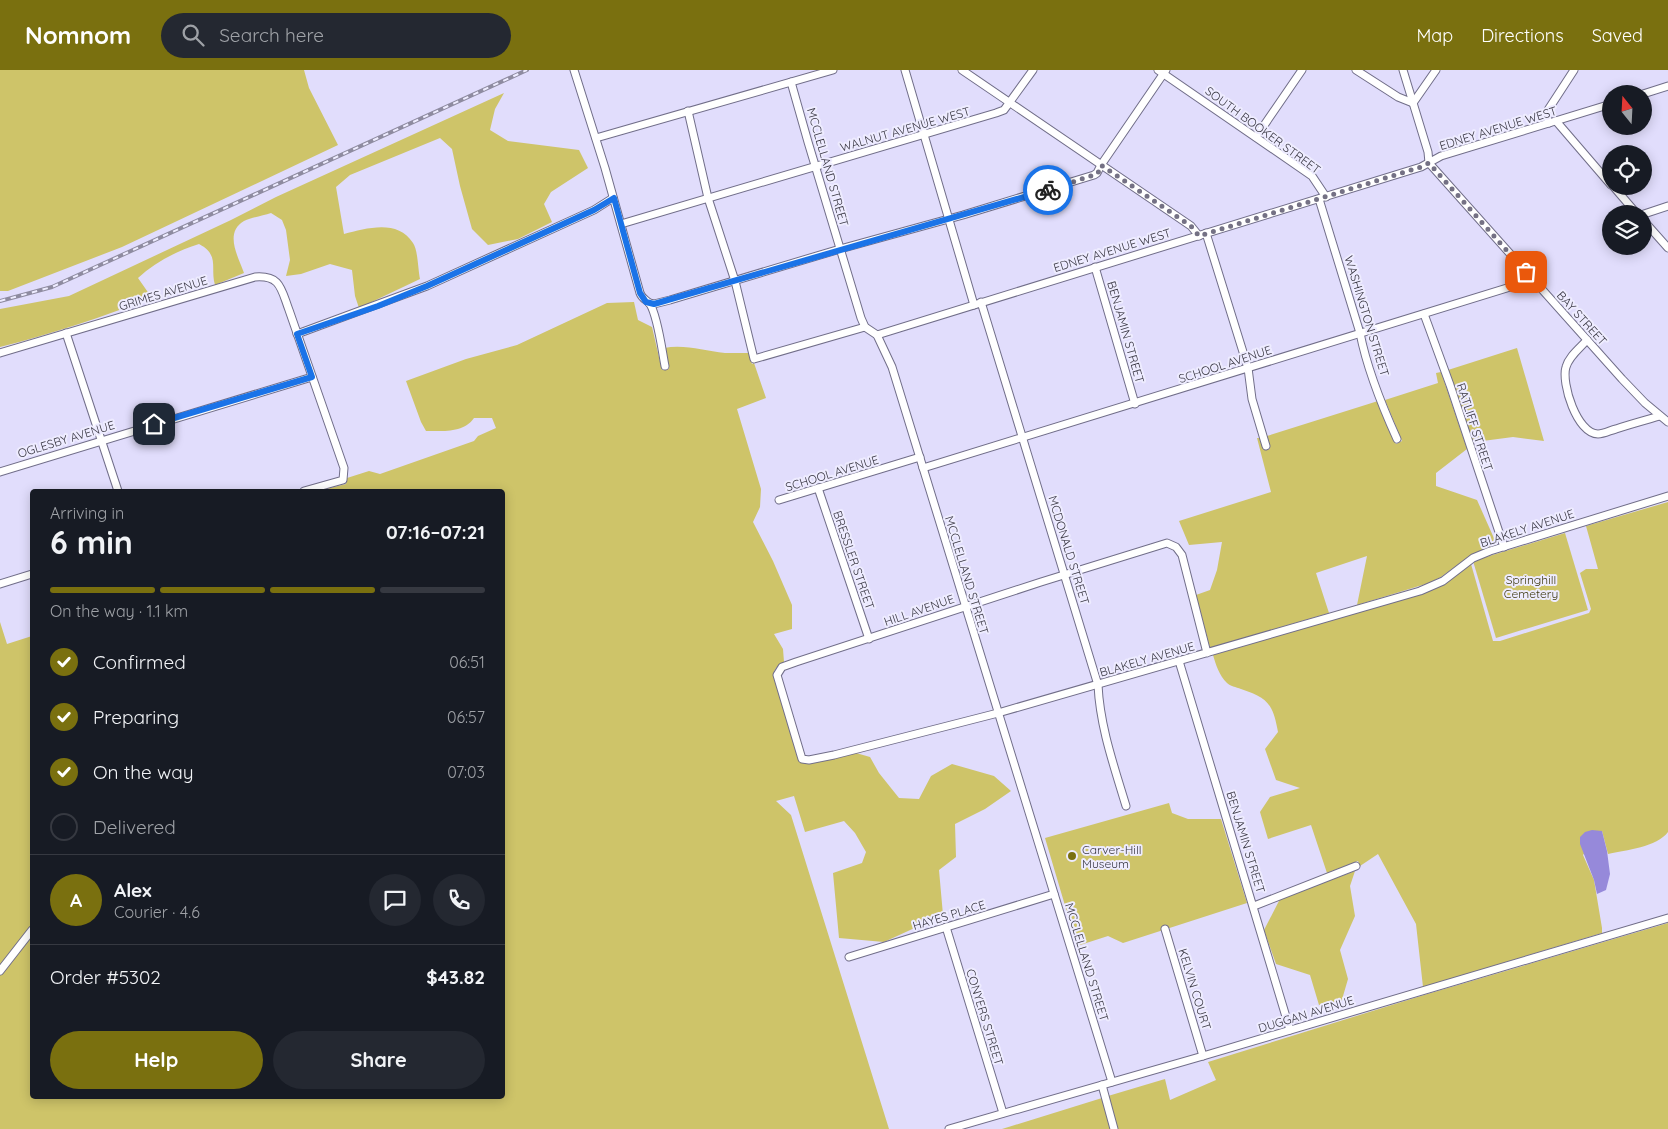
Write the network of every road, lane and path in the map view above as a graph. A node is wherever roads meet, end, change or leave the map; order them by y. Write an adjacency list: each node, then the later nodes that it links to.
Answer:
1 (574, 70): 22 (street)
2 (833, 70): 12 (street)
3 (905, 70): 20 (street, MCDONALD STREET)
4 (962, 70): 15 (street)
5 (1033, 70): 15 (street, WALNUT AVENUE WEST)
6 (1302, 70): 21 (street)
7 (1356, 70): 16 (street)
8 (1403, 70): 16 (street, BAY STREET)
9 (1436, 70): 16 (street)
10 (1574, 70): 19 (street)
11 (1162, 71): 21 (street, SOUTH BOOKER STREET); 24 (street)
12 (792, 82): 18 (street); 25 (street, MCCLELLAND STREET)
13 (1668, 86): 14 (street)
14 (1652, 91)
15 (1010, 103): 20 (street, WALNUT AVENUE WEST); 24 (street)
16 (1413, 103): 23 (street, BAY STREET)
17 (1602, 107): 19 (street, EDNEY AVENUE WEST)
18 (688, 111): 22 (street); 29 (street)
19 (1552, 122): 23 (street, EDNEY AVENUE WEST); 26 (street)
20 (923, 135): 25 (street, WALNUT AVENUE WEST); 34 (street, MCDONALD STREET)
21 (1256, 137): 30 (street, SOUTH BOOKER STREET)
22 (596, 138): 28 (street)
23 (1429, 163): 30 (street, EDNEY AVENUE WEST); 41 (street, BAY STREET)
24 (1101, 165): 34 (street); 37 (street)
25 (816, 167): 29 (street, WALNUT AVENUE WEST); 39 (street, MCCLELLAND STREET)
26 (1602, 174)
27 (1621, 195): 31 (street)
28 (614, 198): 35 (street); 49 (street)
29 (708, 198): 35 (street, WALNUT AVENUE WEST); 42 (street)
30 (1322, 198): 37 (street, EDNEY AVENUE WEST); 48 (street, WASHINGTON STREET)
31 (1629, 205)
32 (1668, 206): 33 (street)
33 (1652, 211)
34 (948, 219): 39 (street); 44 (street, MCDONALD STREET)
35 (621, 224): 43 (street)
36 (1652, 230): 38 (street)
37 (1203, 234): 40 (street, EDNEY AVENUE WEST); 54 (street)
38 (1668, 248)
39 (840, 249): 42 (street); 46 (street, MCCLELLAND STREET)
40 (1095, 267): 44 (street, EDNEY AVENUE WEST); 56 (street, BENJAMIN STREET)
41 (1533, 280): 45 (street, SCHOOL AVENUE); 51 (street, BAY STREET)
42 (734, 281): 43 (street); 46 (street)
43 (649, 303): 53 (street)
44 (977, 304): 50 (street, EDNEY AVENUE WEST); 59 (street, MCDONALD STREET)
45 (1424, 314): 48 (street, SCHOOL AVENUE); 71 (street, RATLIFF STREET)
46 (865, 327): 50 (street)
47 (66, 333): 49 (street, GRIMES AVENUE); 52 (street, GRIMES AVENUE); 61 (street)
48 (1360, 333): 54 (street, SCHOOL AVENUE); 60 (street, WASHINGTON STREET)
49 (297, 334): 55 (street, GRIMES AVENUE)
50 (877, 335): 63 (street, MCCLELLAND STREET)
51 (1587, 340): 57 (street, BAY STREET); 57 (street)
52 (0, 353)
53 (665, 366)
54 (1248, 368): 56 (street, SCHOOL AVENUE); 62 (street)
55 (312, 377): 61 (street, OGLESBY AVENUE); 68 (street, GRIMES AVENUE)
56 (1136, 404): 59 (street, SCHOOL AVENUE)
57 (1660, 416): 58 (street, BAY STREET)
58 (1668, 422)
59 (1024, 438): 64 (street, SCHOOL AVENUE); 72 (street, MCDONALD STREET)
60 (1397, 439)
61 (101, 440): 65 (street, OGLESBY AVENUE); 67 (street)
62 (1266, 446)
63 (920, 457): 64 (street, MCCLELLAND STREET); 66 (street, SCHOOL AVENUE)
64 (924, 468): 75 (street, MCCLELLAND STREET)
65 (0, 472)
66 (818, 488): 70 (street, SCHOOL AVENUE); 76 (street, BRESSLER STREET)
67 (117, 489)
68 (311, 489)
69 (1668, 496): 71 (street, BLAKELY AVENUE)
70 (779, 500)
71 (1504, 547): 77 (street, BLAKELY AVENUE)
72 (1065, 574): 75 (street, HILL AVENUE); 77 (street, HILL AVENUE); 79 (street, MCDONALD STREET)
73 (30, 575): 74 (street)
74 (0, 584)
75 (965, 606): 76 (street, HILL AVENUE); 80 (street, MCCLELLAND STREET)
76 (869, 638): 80 (street, BLAKELY AVENUE)
77 (1207, 653): 78 (street, BLAKELY AVENUE)
78 (1179, 661): 79 (street, BLAKELY AVENUE); 84 (street, BENJAMIN STREET)
79 (1098, 685): 80 (street, BLAKELY AVENUE); 81 (street, MCDONALD STREET)
80 (998, 713): 83 (street, MCCLELLAND STREET)
81 (1126, 806)
82 (1356, 866): 84 (street)
83 (1054, 894): 86 (street, HAYES PLACE); 93 (street, MCCLELLAND STREET)
84 (1254, 906): 91 (street, BENJAMIN STREET)
85 (1668, 918): 91 (street, DUGGAN AVENUE)
86 (946, 927): 89 (street, HAYES PLACE); 95 (street, CONYERS STREET)
87 (1165, 929): 92 (street, KELVIN COURT)
88 (30, 933): 90 (street)
89 (850, 957)
90 (0, 971)
91 (1290, 1030): 92 (street, DUGGAN AVENUE)
92 (1203, 1056): 93 (street, DUGGAN AVENUE)
93 (1112, 1082): 94 (street, DUGGAN AVENUE)
94 (1102, 1085): 95 (street, DUGGAN AVENUE); 97 (street)
95 (1003, 1113): 96 (street, DUGGAN AVENUE)
96 (949, 1129)
97 (1114, 1129)

